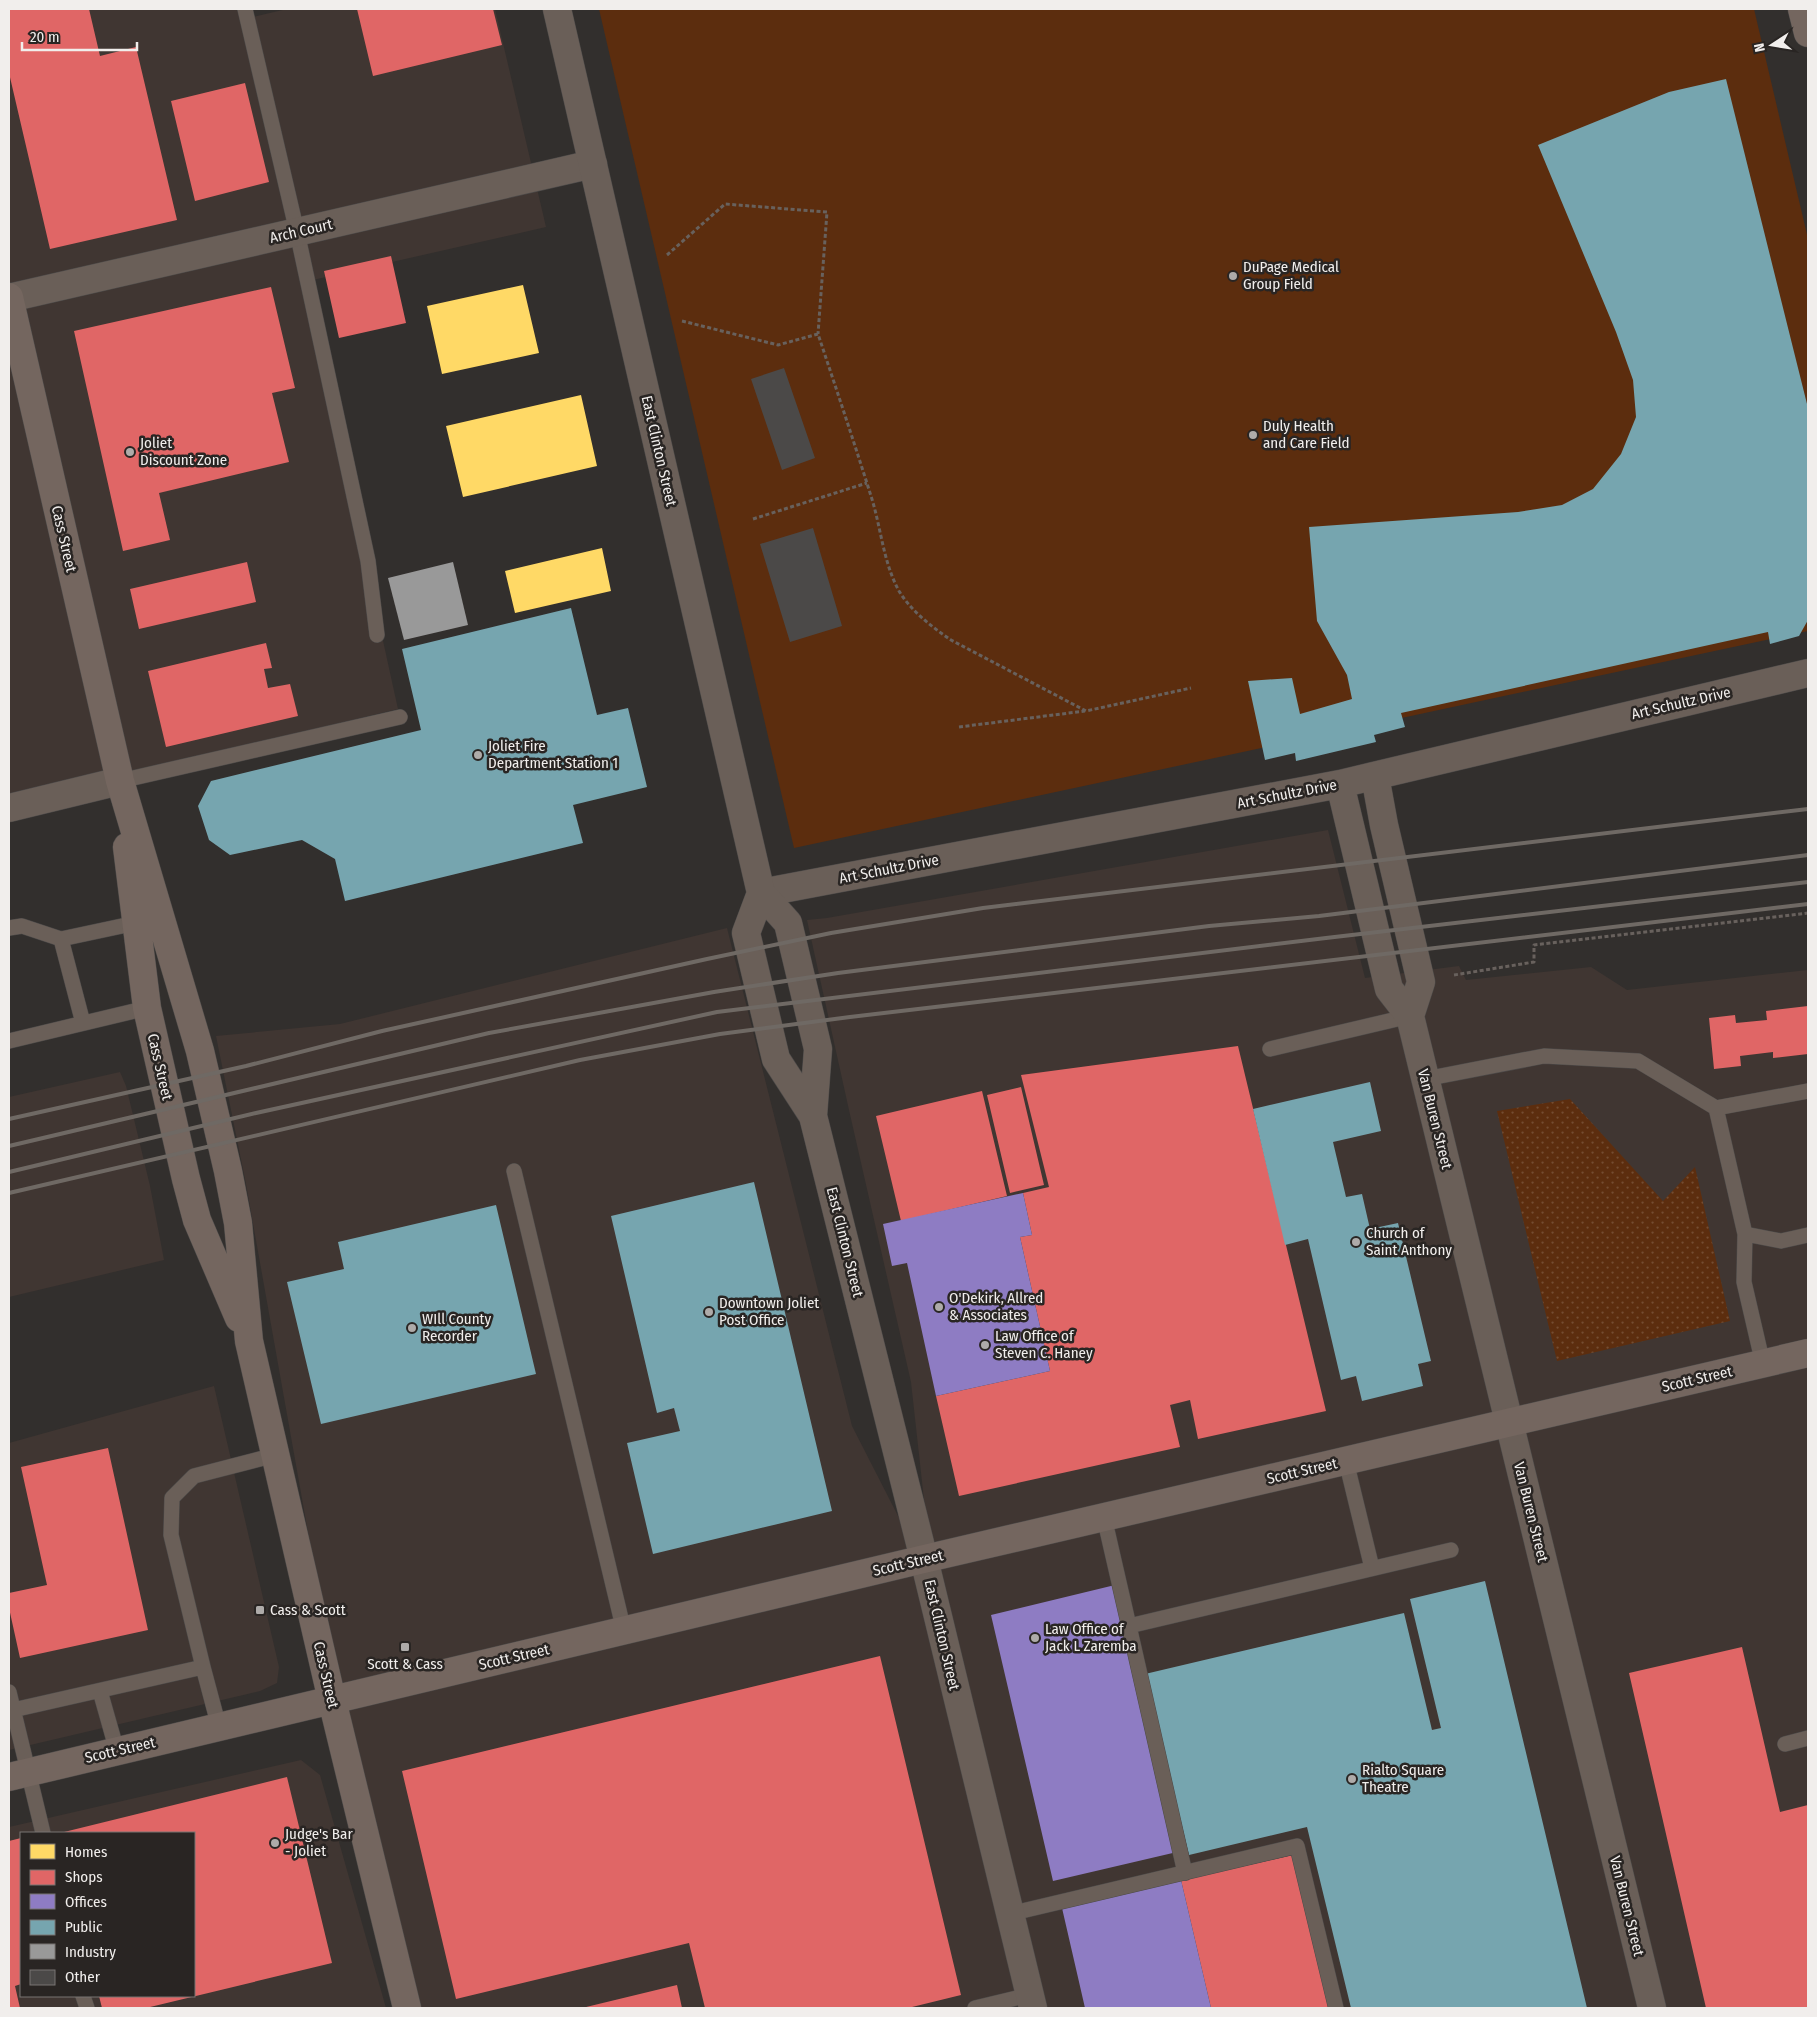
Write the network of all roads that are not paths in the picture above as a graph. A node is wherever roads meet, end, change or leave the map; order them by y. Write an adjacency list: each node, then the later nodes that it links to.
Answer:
1 (245, 9): 6 (lane)
2 (557, 9): 5 (street, East Clinton Street)
3 (1802, 9): 4 (main road)
4 (1808, 33)
5 (593, 164): 6 (street, Arch Court); 15 (street, East Clinton Street)
6 (297, 232): 7 (street, Arch Court); 8 (lane)
7 (9, 298): 12 (main road, Cass Street)
8 (377, 635)
9 (1808, 673): 11 (street, Art Schultz Drive)
10 (400, 717): 12 (lane)
11 (1375, 776): 13 (street, Art Schultz Drive); 20 (street)
12 (120, 781): 14 (street); 16 (main road, Cass Street); 31 (main road, Cass Street)
13 (1340, 784): 15 (street, Art Schultz Drive); 20 (street, Van Buren Street)
14 (9, 808)
15 (761, 893): 27 (street, East Clinton Street); 27 (street, East Clinton Street)
16 (136, 923): 18 (lane); 19 (main road, Cass Street)
17 (9, 928): 18 (lane)
18 (61, 940): 21 (lane)
19 (147, 1008): 21 (lane); 31 (main road, Cass Street)
20 (1410, 1016): 23 (lane); 24 (street, Van Buren Street)
21 (83, 1023): 22 (lane)
22 (9, 1041)
23 (1270, 1049)
24 (1425, 1079): 26 (lane); 34 (street, Van Buren Street)
25 (1808, 1091): 26 (lane)
26 (1716, 1108): 29 (lane)
27 (813, 1116): 39 (street, East Clinton Street)
28 (514, 1171): 42 (lane)
29 (1745, 1234): 30 (lane); 33 (lane)
30 (1808, 1235)
31 (249, 1341): 35 (main road, Cass Street)
32 (1808, 1354): 33 (main road, Scott Street)
33 (1763, 1364): 34 (main road, Scott Street)
34 (1510, 1423): 36 (main road, Scott Street); 60 (street, Van Buren Street)
35 (275, 1455): 43 (lane); 46 (main road, Cass Street)
36 (1346, 1461): 37 (main road, Scott Street); 40 (lane)
37 (1104, 1518): 39 (main road, Scott Street); 41 (lane)
38 (1452, 1550): 40 (lane)
39 (924, 1559): 42 (main road, Scott Street); 55 (street, East Clinton Street)
40 (1372, 1568): 41 (lane)
41 (1128, 1626): 54 (lane)
42 (624, 1631): 46 (main road, Scott Street)
43 (203, 1667): 44 (lane); 48 (lane)
44 (100, 1690): 47 (lane); 51 (lane)
45 (9, 1692): 47 (lane)
46 (332, 1700): 48 (main road, Scott Street); 57 (main road, Cass Street)
47 (13, 1710): 52 (lane)
48 (219, 1727): 51 (main road, Scott Street)
49 (1808, 1738): 50 (lane)
50 (1785, 1744)
51 (117, 1751): 52 (main road, Scott Street)
52 (19, 1774): 53 (lane)
53 (43, 1832)
54 (1185, 1873): 55 (lane); 59 (lane)
55 (1009, 1914): 56 (street, East Clinton Street)
56 (1031, 2002): 58 (lane)
57 (406, 2008)
58 (976, 2008)
59 (1336, 2008)
60 (1652, 2008)

